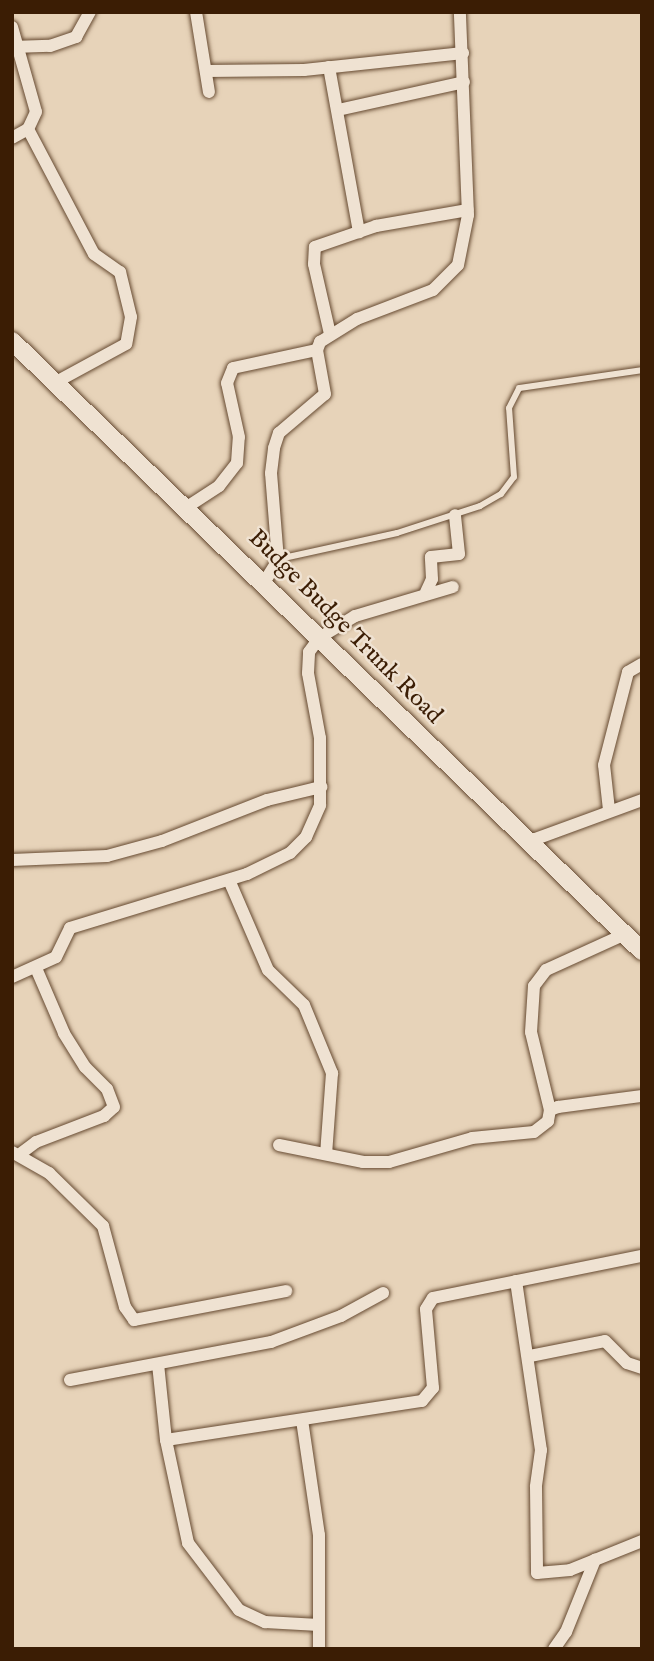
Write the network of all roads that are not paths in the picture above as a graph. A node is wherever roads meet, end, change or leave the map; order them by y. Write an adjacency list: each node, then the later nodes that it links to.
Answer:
1 (90, 12): 5 (street)
2 (196, 12): 8 (street)
3 (460, 12): 6 (street)
4 (12, 27): 5 (street)
5 (15, 47): 12 (street)
6 (463, 52): 7 (street); 9 (street)
7 (329, 67): 8 (street); 11 (street)
8 (206, 71): 10 (street)
9 (464, 82): 11 (street); 14 (street)
10 (209, 92)
11 (338, 110): 15 (street)
12 (28, 129): 13 (street); 20 (street)
13 (12, 138)
14 (468, 210): 15 (street); 16 (street)
15 (359, 232): 16 (street)
16 (330, 334): 18 (street)
17 (12, 341): 20 (main road, Budge Budge Trunk Road)
18 (317, 350): 21 (street); 23 (street)
19 (642, 370): 22 (lane)
20 (55, 382): 21 (main road, Budge Budge Trunk Road)
21 (187, 508): 24 (main road, Budge Budge Trunk Road)
22 (455, 516): 23 (lane); 26 (street)
23 (278, 560): 24 (street)
24 (265, 581): 27 (main road, Budge Budge Trunk Road)
25 (453, 587): 26 (street)
26 (426, 592): 27 (street)
27 (319, 638): 29 (street); 32 (main road, Budge Budge Trunk Road)
28 (642, 664): 31 (street)
29 (321, 787): 33 (street); 34 (street)
30 (642, 800): 31 (street)
31 (609, 810): 32 (street)
32 (530, 841): 35 (main road, Budge Budge Trunk Road)
33 (12, 860)
34 (229, 880): 37 (street); 43 (street)
35 (625, 934): 36 (main road, Budge Budge Trunk Road); 40 (street)
36 (642, 951)
37 (36, 968): 38 (street); 42 (street)
38 (12, 977)
39 (642, 1096): 40 (street)
40 (550, 1110): 43 (street)
41 (279, 1145): 43 (street)
42 (16, 1153): 46 (street)
43 (327, 1154)
44 (642, 1256): 45 (street)
45 (516, 1281): 48 (street); 52 (street)
46 (286, 1291)
47 (383, 1293): 49 (street)
48 (530, 1356): 50 (street); 55 (street)
49 (158, 1364): 51 (street); 53 (street)
50 (642, 1368)
51 (70, 1380)
52 (302, 1420): 53 (street); 56 (street)
53 (166, 1440): 56 (street)
54 (642, 1541): 55 (street)
55 (595, 1560): 58 (street)
56 (319, 1625): 57 (street)
57 (319, 1649)
58 (554, 1649)

